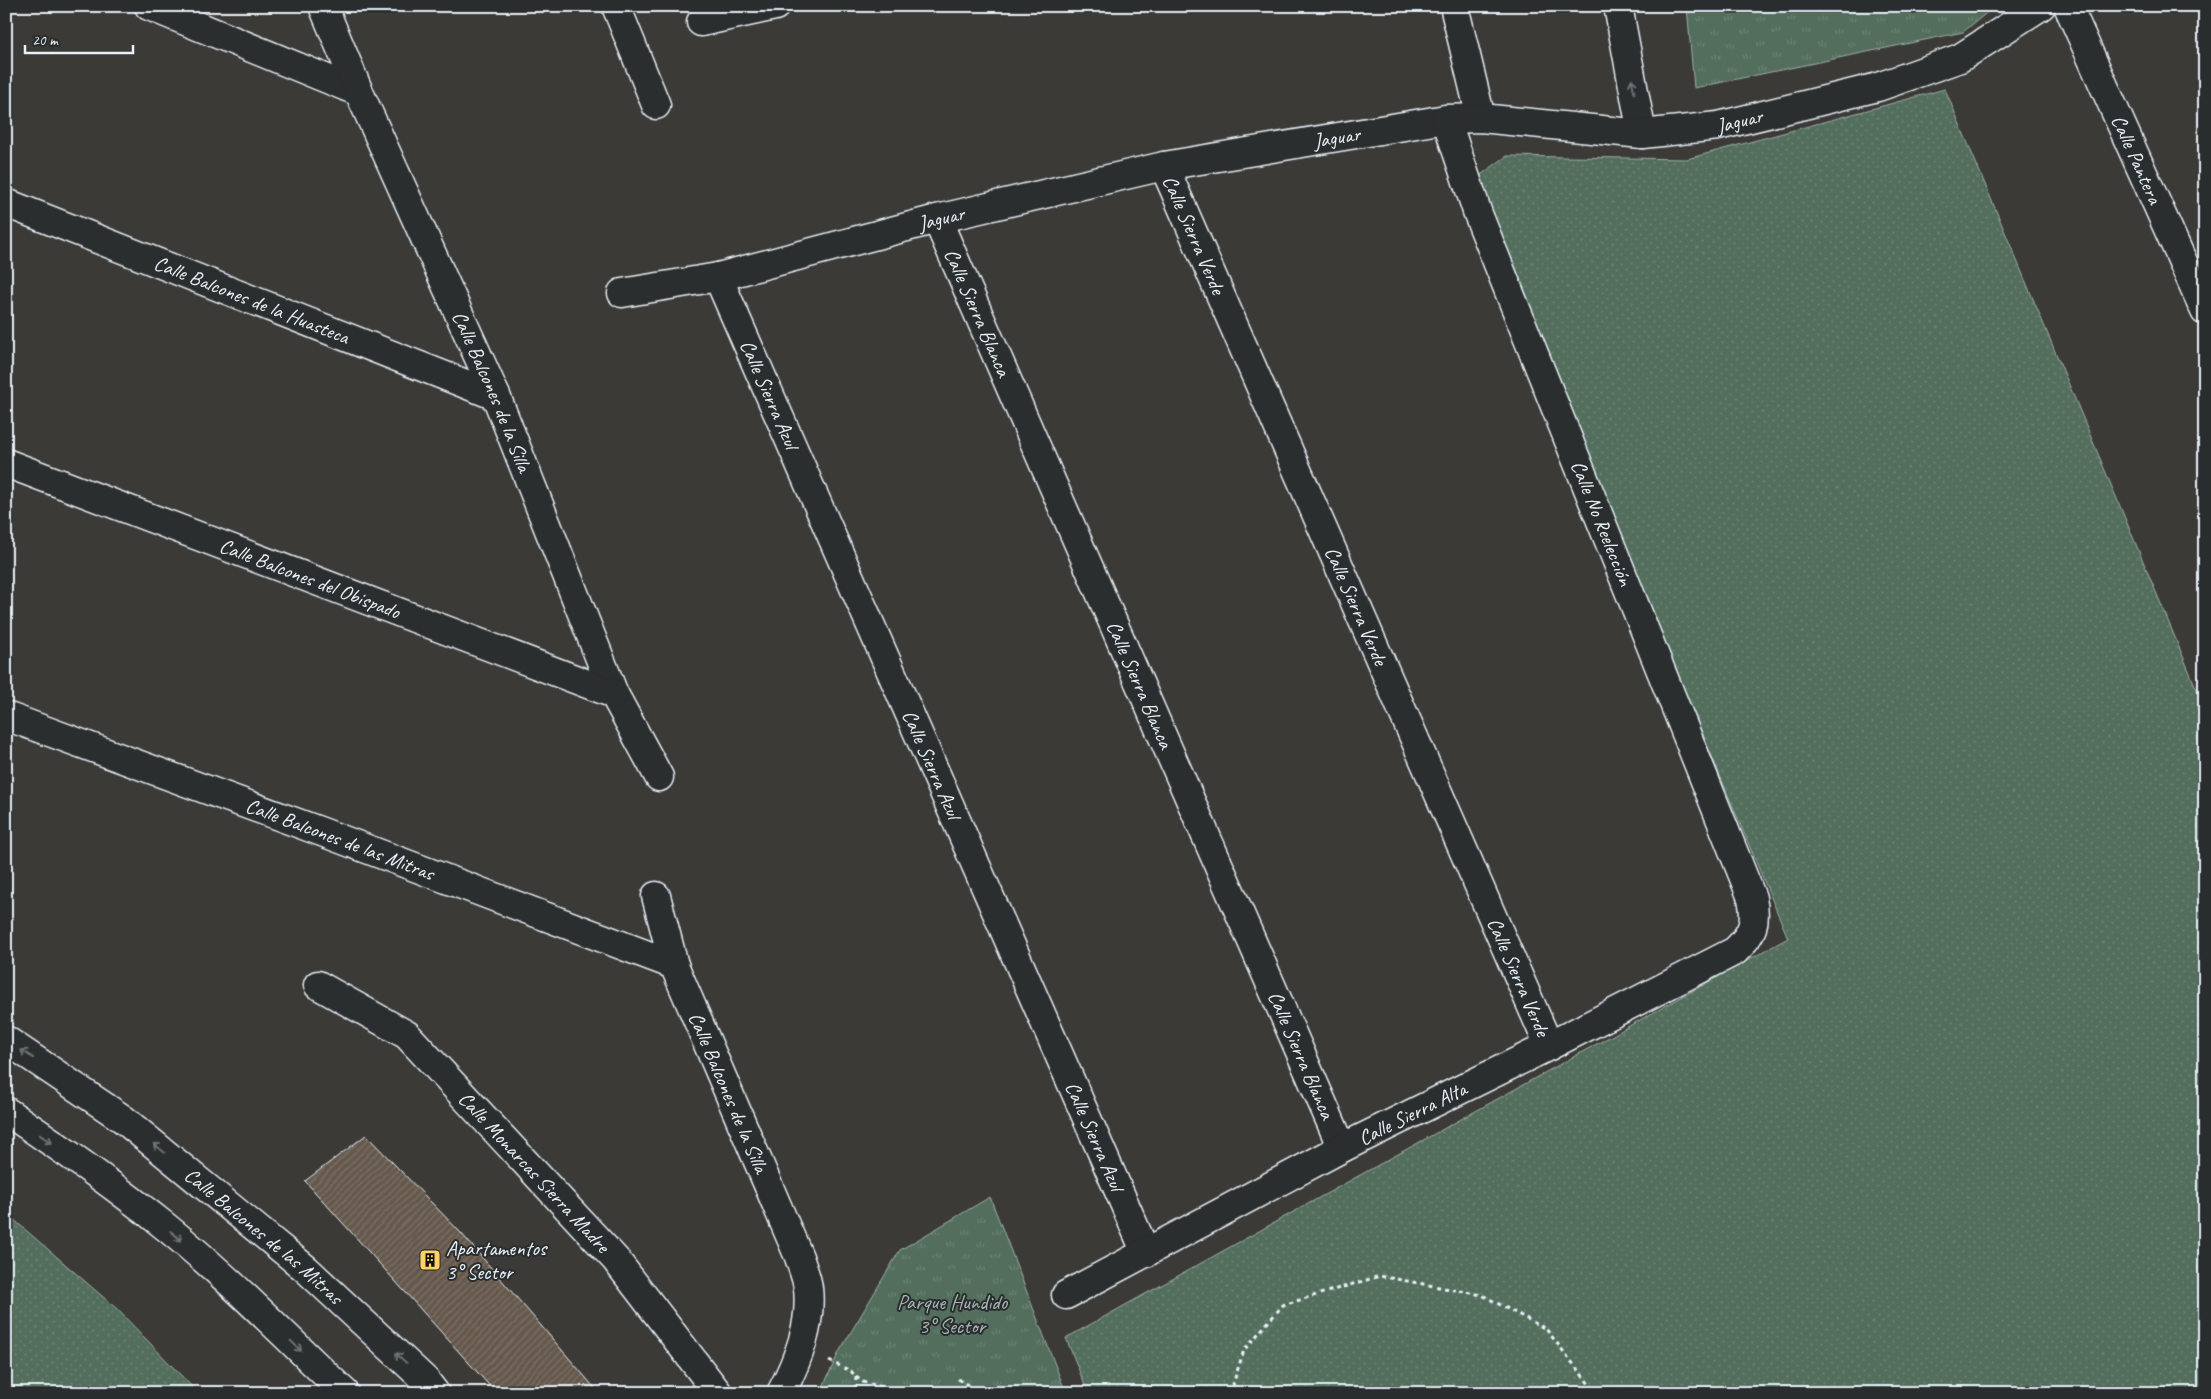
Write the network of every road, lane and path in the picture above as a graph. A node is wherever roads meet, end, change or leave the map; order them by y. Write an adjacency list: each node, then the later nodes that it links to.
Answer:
1 (149, 6): 10 (street)
2 (323, 6): 10 (street, Calle Balcones de la Silla)
3 (616, 6): 11 (street)
4 (775, 6): 9 (street)
5 (1454, 6): 12 (street)
6 (1618, 6): 14 (street, one-way to 6)
7 (2041, 6): 14 (street, Jaguar)
8 (2068, 6): 20 (street, Calle Pantera)
9 (702, 22)
10 (359, 92): 21 (street, Calle Balcones de la Silla)
11 (656, 105)
12 (1481, 118): 13 (street, Jaguar); 14 (street, Jaguar)
13 (1446, 119): 15 (street, Jaguar); 27 (street, Calle No Reelección)
14 (1642, 134)
15 (1164, 166): 17 (street, Jaguar); 31 (street, Calle Sierra Verde)
16 (6, 203): 21 (street, Calle Balcones de la Huasteca)
17 (937, 219): 18 (street, Jaguar); 33 (street, Calle Sierra Blanca)
18 (718, 277): 19 (street, Jaguar); 34 (street, Calle Sierra Azul)
19 (622, 293)
20 (2205, 311)
21 (496, 396): 23 (street, Calle Balcones de la Silla)
22 (6, 462): 23 (street, Calle Balcones del Obispado)
23 (614, 694): 25 (street, Calle Balcones de la Silla)
24 (6, 716): 28 (street, Calle Balcones de las Mitras)
25 (658, 777)
26 (656, 896): 28 (street, Calle Balcones de la Silla)
27 (1753, 927): 31 (street, Calle Sierra Alta)
28 (674, 965): 36 (street, Calle Balcones de la Silla)
29 (318, 985): 41 (street, Calle Monarcas Sierra Madre)
30 (6, 1040): 40 (street, Calle Balcones de las Mitras, one-way to 30)
31 (1549, 1046): 33 (street, Calle Sierra Alta)
32 (6, 1111): 39 (street, one-way to 39)
33 (1342, 1148): 34 (street, Calle Sierra Alta)
34 (1146, 1253): 35 (street, Calle Sierra Alta)
35 (1066, 1295)
36 (802, 1348): 37 (path); 42 (street, Calle Balcones de la Silla)
37 (856, 1377): 43 (path); 44 (path)
38 (958, 1379): 45 (path)
39 (344, 1393)
40 (435, 1393)
41 (718, 1393)
42 (781, 1393)
43 (855, 1393)
44 (890, 1393)
45 (979, 1393)
46 (1238, 1393): 47 (path)
47 (1596, 1393)

